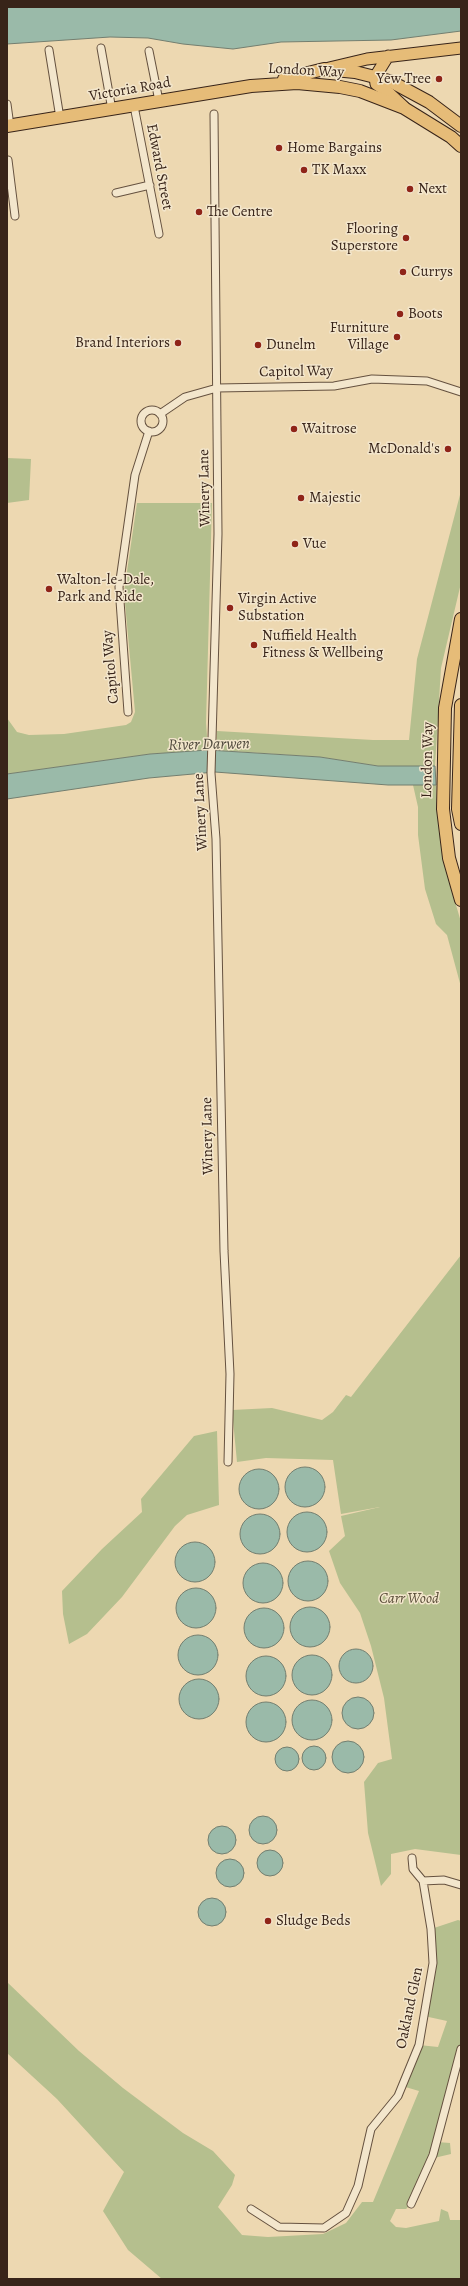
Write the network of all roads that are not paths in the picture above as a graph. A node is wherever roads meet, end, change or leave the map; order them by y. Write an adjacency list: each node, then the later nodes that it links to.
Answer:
1 (101, 48): 13 (street)
2 (461, 48): 5 (main road)
3 (49, 50): 15 (street)
4 (149, 51): 9 (street)
5 (388, 56): 6 (main road); 7 (main road)
6 (324, 69): 7 (highway, London Way); 8 (highway, London Way)
7 (375, 77): 12 (main road); 17 (highway, London Way)
8 (258, 85): 9 (highway, Victoria Road); 12 (highway, London Way)
9 (159, 101): 11 (highway, Victoria Road)
10 (7, 104): 16 (street)
11 (134, 106): 13 (highway, Victoria Road); 21 (street, Edward Street)
12 (404, 108): 18 (highway, London Way)
13 (112, 110): 15 (highway, Victoria Road)
14 (214, 114): 26 (street, Winery Lane)
15 (60, 118): 16 (highway, Victoria Road)
16 (8, 126)
17 (461, 126)
18 (456, 135): 19 (highway, London Way)
19 (461, 146)
20 (8, 160): 23 (street)
21 (150, 185): 22 (street); 25 (street, Edward Street)
22 (116, 193)
23 (10, 199): 24 (street)
24 (16, 216)
25 (159, 234)
26 (217, 388): 27 (street, Capitol Way); 28 (street, Capitol Way); 35 (street, Winery Lane)
27 (461, 392)
28 (160, 414): 29 (street); 29 (street, Capitol Way)
29 (148, 432): 32 (street, Capitol Way)
30 (461, 620): 34 (highway, London Way)
31 (461, 707): 33 (highway, London Way)
32 (128, 712)
33 (461, 824)
34 (461, 900)
35 (228, 1462)
36 (412, 1858): 37 (street, Oakland Glen)
37 (423, 1881): 38 (street); 41 (street, Oakland Glen)
38 (461, 1885)
39 (461, 2049): 40 (street)
40 (411, 2204)
41 (251, 2209)

